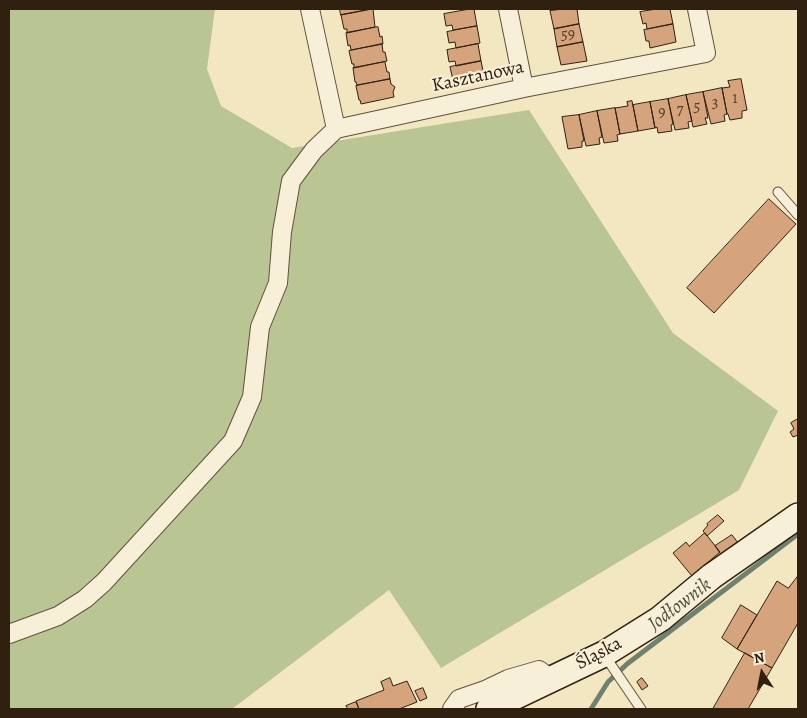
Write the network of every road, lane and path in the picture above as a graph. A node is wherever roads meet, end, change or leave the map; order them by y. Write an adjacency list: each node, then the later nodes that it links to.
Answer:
1 (310, 9): 5 (street)
2 (508, 9): 4 (street)
3 (697, 9): 4 (street, Kasztanowa)
4 (524, 88): 5 (street, Kasztanowa)
5 (336, 129): 9 (street)
6 (778, 192): 7 (lane)
7 (798, 215)
8 (798, 516): 10 (street, Śląska)
9 (9, 634)
10 (608, 660): 11 (street, Śląska); 14 (lane)
11 (551, 679): 12 (street); 13 (street, Śląska)
12 (452, 709)
13 (489, 709)
14 (641, 709)

